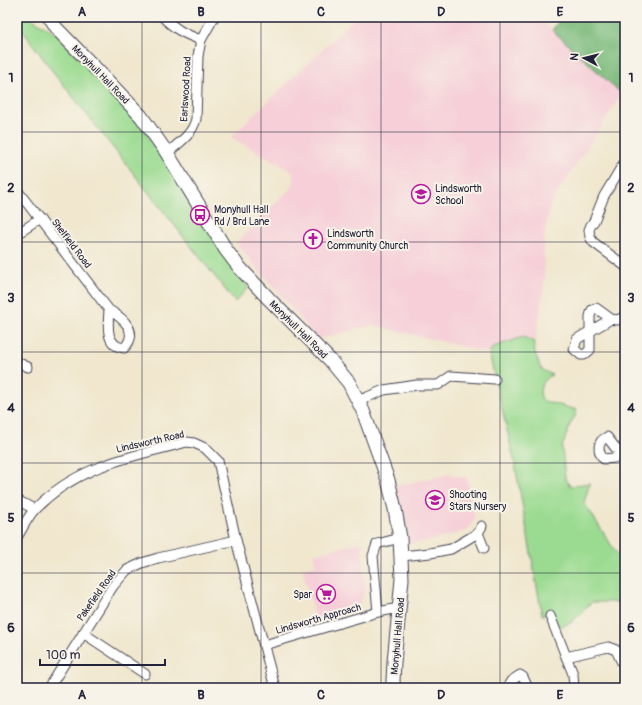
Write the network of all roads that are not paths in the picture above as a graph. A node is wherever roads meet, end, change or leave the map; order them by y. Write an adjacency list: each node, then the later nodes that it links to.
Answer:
1 (40, 17): 4 (street, Monyhull Hall Road)
2 (163, 17): 5 (street)
3 (214, 17): 5 (street)
4 (52, 22): 6 (street, Monyhull Hall Road)
5 (201, 40): 6 (street, Earlswood Road)
6 (167, 153): 18 (street, Monyhull Hall Road)
7 (623, 166): 11 (street)
8 (17, 190): 9 (street, Shelfield Road)
9 (40, 219): 10 (street); 12 (street, Shelfield Road)
10 (17, 234)
11 (625, 266)
12 (108, 310)
13 (625, 318): 14 (street)
14 (611, 319): 14 (street)
15 (17, 362): 16 (street)
16 (28, 367)
17 (495, 379): 18 (street)
18 (358, 401): 22 (street, Monyhull Hall Road)
19 (17, 500): 20 (street)
20 (34, 509): 21 (street, Lindsworth Road); 23 (street, Lindsworth Road)
21 (17, 537)
22 (400, 538): 25 (street, Monyhull Hall Road); 27 (street)
23 (236, 540): 29 (street, Pakefield Road); 30 (street, Lindsworth Road)
24 (484, 548): 25 (street)
25 (402, 556): 26 (street, Monyhull Hall Road)
26 (399, 608): 27 (street, Lindsworth Approach); 36 (street, Monyhull Hall Road)
27 (378, 612): 30 (street, Lindsworth Approach)
28 (550, 616): 31 (street)
29 (83, 633): 33 (street); 34 (street, Pakefield Road)
30 (264, 645): 35 (street, Lindsworth Road)
31 (566, 657): 32 (street); 39 (street)
32 (625, 669)
33 (145, 674)
34 (49, 688)
35 (275, 688)
36 (394, 688)
37 (507, 688): 38 (street)
38 (528, 688)
39 (574, 688)

